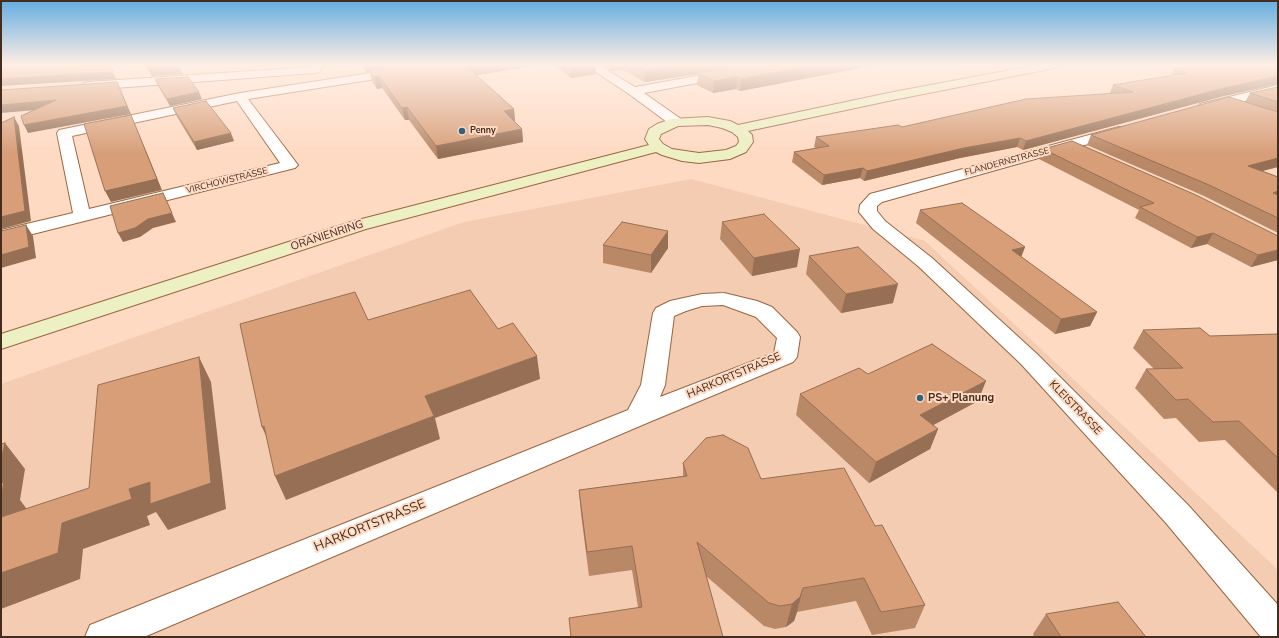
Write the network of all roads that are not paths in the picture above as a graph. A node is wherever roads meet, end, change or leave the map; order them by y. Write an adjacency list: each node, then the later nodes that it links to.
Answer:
1 (253, 95): 5 (street)
2 (638, 95): 9 (street)
3 (900, 95): 11 (street)
4 (1253, 95): 6 (street)
5 (240, 97): 16 (street); 16 (street, VIRCHOWSTRASSE)
6 (1225, 101): 7 (street); 8 (street)
7 (1248, 108)
8 (1194, 110)
9 (676, 122): 11 (street); 13 (street)
10 (1132, 127): 12 (street, FLANDERNSTRASSE)
11 (737, 129): 13 (street)
12 (1070, 145): 14 (street); 15 (street, FLANDERNSTRASSE)
13 (658, 147): 18 (street, ORANIENRING)
14 (1091, 154)
15 (876, 198): 20 (street, KLEISTRASSE)
16 (82, 216): 17 (street, VIRCHOWSTRASSE)
17 (1, 236)
18 (1, 342)
19 (638, 416): 19 (street, HARKORTSTRASSE); 21 (street, HARKORTSTRASSE)
20 (1278, 631)
21 (103, 637)

